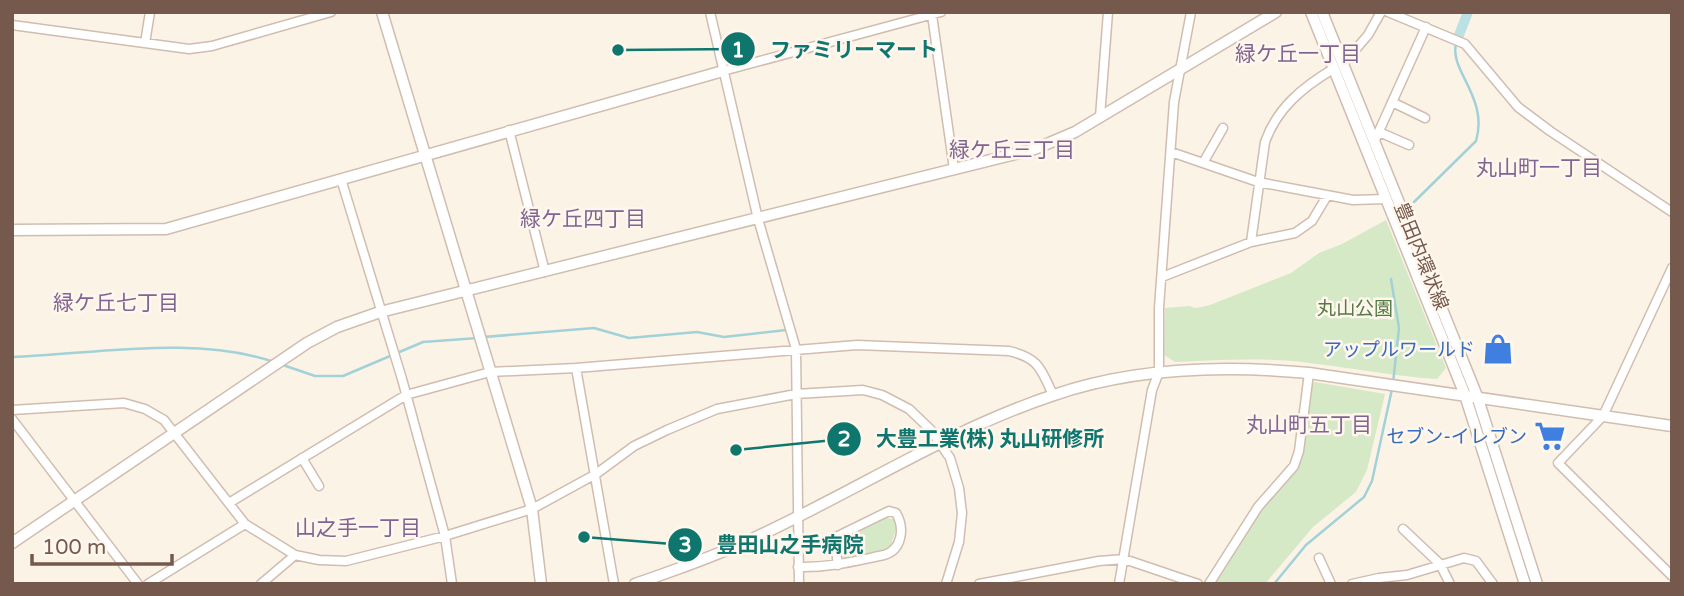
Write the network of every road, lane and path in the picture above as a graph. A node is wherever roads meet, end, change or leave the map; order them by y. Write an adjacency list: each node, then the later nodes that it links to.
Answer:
1 (150, 12): 15 (street)
2 (331, 12): 15 (street)
3 (382, 12): 28 (street)
4 (710, 12): 19 (street)
5 (1108, 12): 21 (street)
6 (1191, 12): 17 (street)
7 (1276, 12): 17 (street)
8 (1311, 12): 18 (street, 豊田内環状線)
9 (1322, 12): 16 (street, 豊田内環状線)
10 (1381, 12): 16 (street)
11 (1388, 12): 14 (street)
12 (936, 14): 19 (street); 30 (street)
13 (12, 25): 15 (street)
14 (1426, 27): 20 (street); 35 (street)
15 (145, 43)
16 (1344, 63): 25 (street, 豊田内環状線)
17 (1180, 69): 21 (street); 27 (street)
18 (1334, 69): 32 (street); 34 (street, 豊田内環状線)
19 (723, 71): 24 (street); 36 (street)
20 (1392, 102): 22 (street); 25 (street)
21 (1100, 117): 30 (street)
22 (1425, 118)
23 (1223, 128): 29 (street)
24 (509, 130): 28 (street); 40 (street)
25 (1377, 136): 26 (street); 53 (street, 豊田内環状線)
26 (1409, 145)
27 (1171, 152): 29 (street); 41 (street)
28 (424, 154): 31 (street); 42 (street)
29 (1203, 163): 32 (street)
30 (954, 169): 36 (street)
31 (341, 179): 37 (street); 43 (street)
32 (1258, 182): 33 (street); 38 (street)
33 (1327, 196): 34 (street); 38 (street)
34 (1386, 199): 52 (street, 豊田内環状線)
35 (1672, 212)
36 (758, 219): 40 (street); 44 (street)
37 (12, 230)
38 (1251, 242): 41 (street)
39 (1672, 268): 55 (street)
40 (545, 272): 42 (street)
41 (1162, 277): 47 (street)
42 (466, 290): 43 (street); 46 (street)
43 (380, 312): 50 (street); 58 (street)
44 (796, 349): 45 (street); 49 (street); 51 (street)
45 (576, 368): 46 (street); 61 (street)
46 (489, 372): 50 (street); 65 (street)
47 (1159, 372): 48 (street); 51 (street); 73 (street)
48 (1309, 373): 52 (street); 90 (street)
49 (796, 394): 59 (street); 61 (street); 66 (street)
50 (406, 395): 60 (street); 69 (street)
51 (1053, 395): 59 (street)
52 (1465, 395): 53 (street); 95 (street, 豊田内環状線)
53 (1477, 396): 55 (street); 96 (street, 豊田内環状線)
54 (12, 410): 58 (street)
55 (1603, 416): 57 (street); 77 (street)
56 (12, 419): 63 (street)
57 (1672, 426)
58 (175, 433): 63 (street); 64 (street)
59 (942, 444): 66 (street); 86 (street)
60 (302, 458): 62 (street); 64 (street)
61 (596, 474): 65 (street); 83 (street)
62 (319, 486)
63 (76, 500): 70 (street); 78 (street)
64 (229, 503): 67 (street)
65 (532, 509): 69 (street); 82 (street)
66 (796, 517): 76 (street); 84 (street)
67 (245, 524): 71 (street); 79 (street)
68 (1403, 529): 74 (street)
69 (445, 536): 71 (street); 81 (street)
70 (12, 543)
71 (295, 555): 80 (street)
72 (1319, 558): 91 (street)
73 (1124, 559): 87 (street); 88 (street); 89 (street)
74 (1440, 564): 92 (street); 93 (street); 94 (street)
75 (838, 565): 75 (street); 76 (street)
76 (798, 567): 85 (street)
77 (1672, 576)
78 (138, 584)
79 (148, 584)
80 (261, 584)
81 (453, 584)
82 (541, 584)
83 (614, 584)
84 (635, 584)
85 (799, 584)
86 (946, 584)
87 (979, 584)
88 (1119, 584)
89 (1198, 584)
90 (1209, 584)
91 (1331, 584)
92 (1352, 584)
93 (1450, 584)
94 (1493, 584)
95 (1525, 584)
96 (1537, 584)

